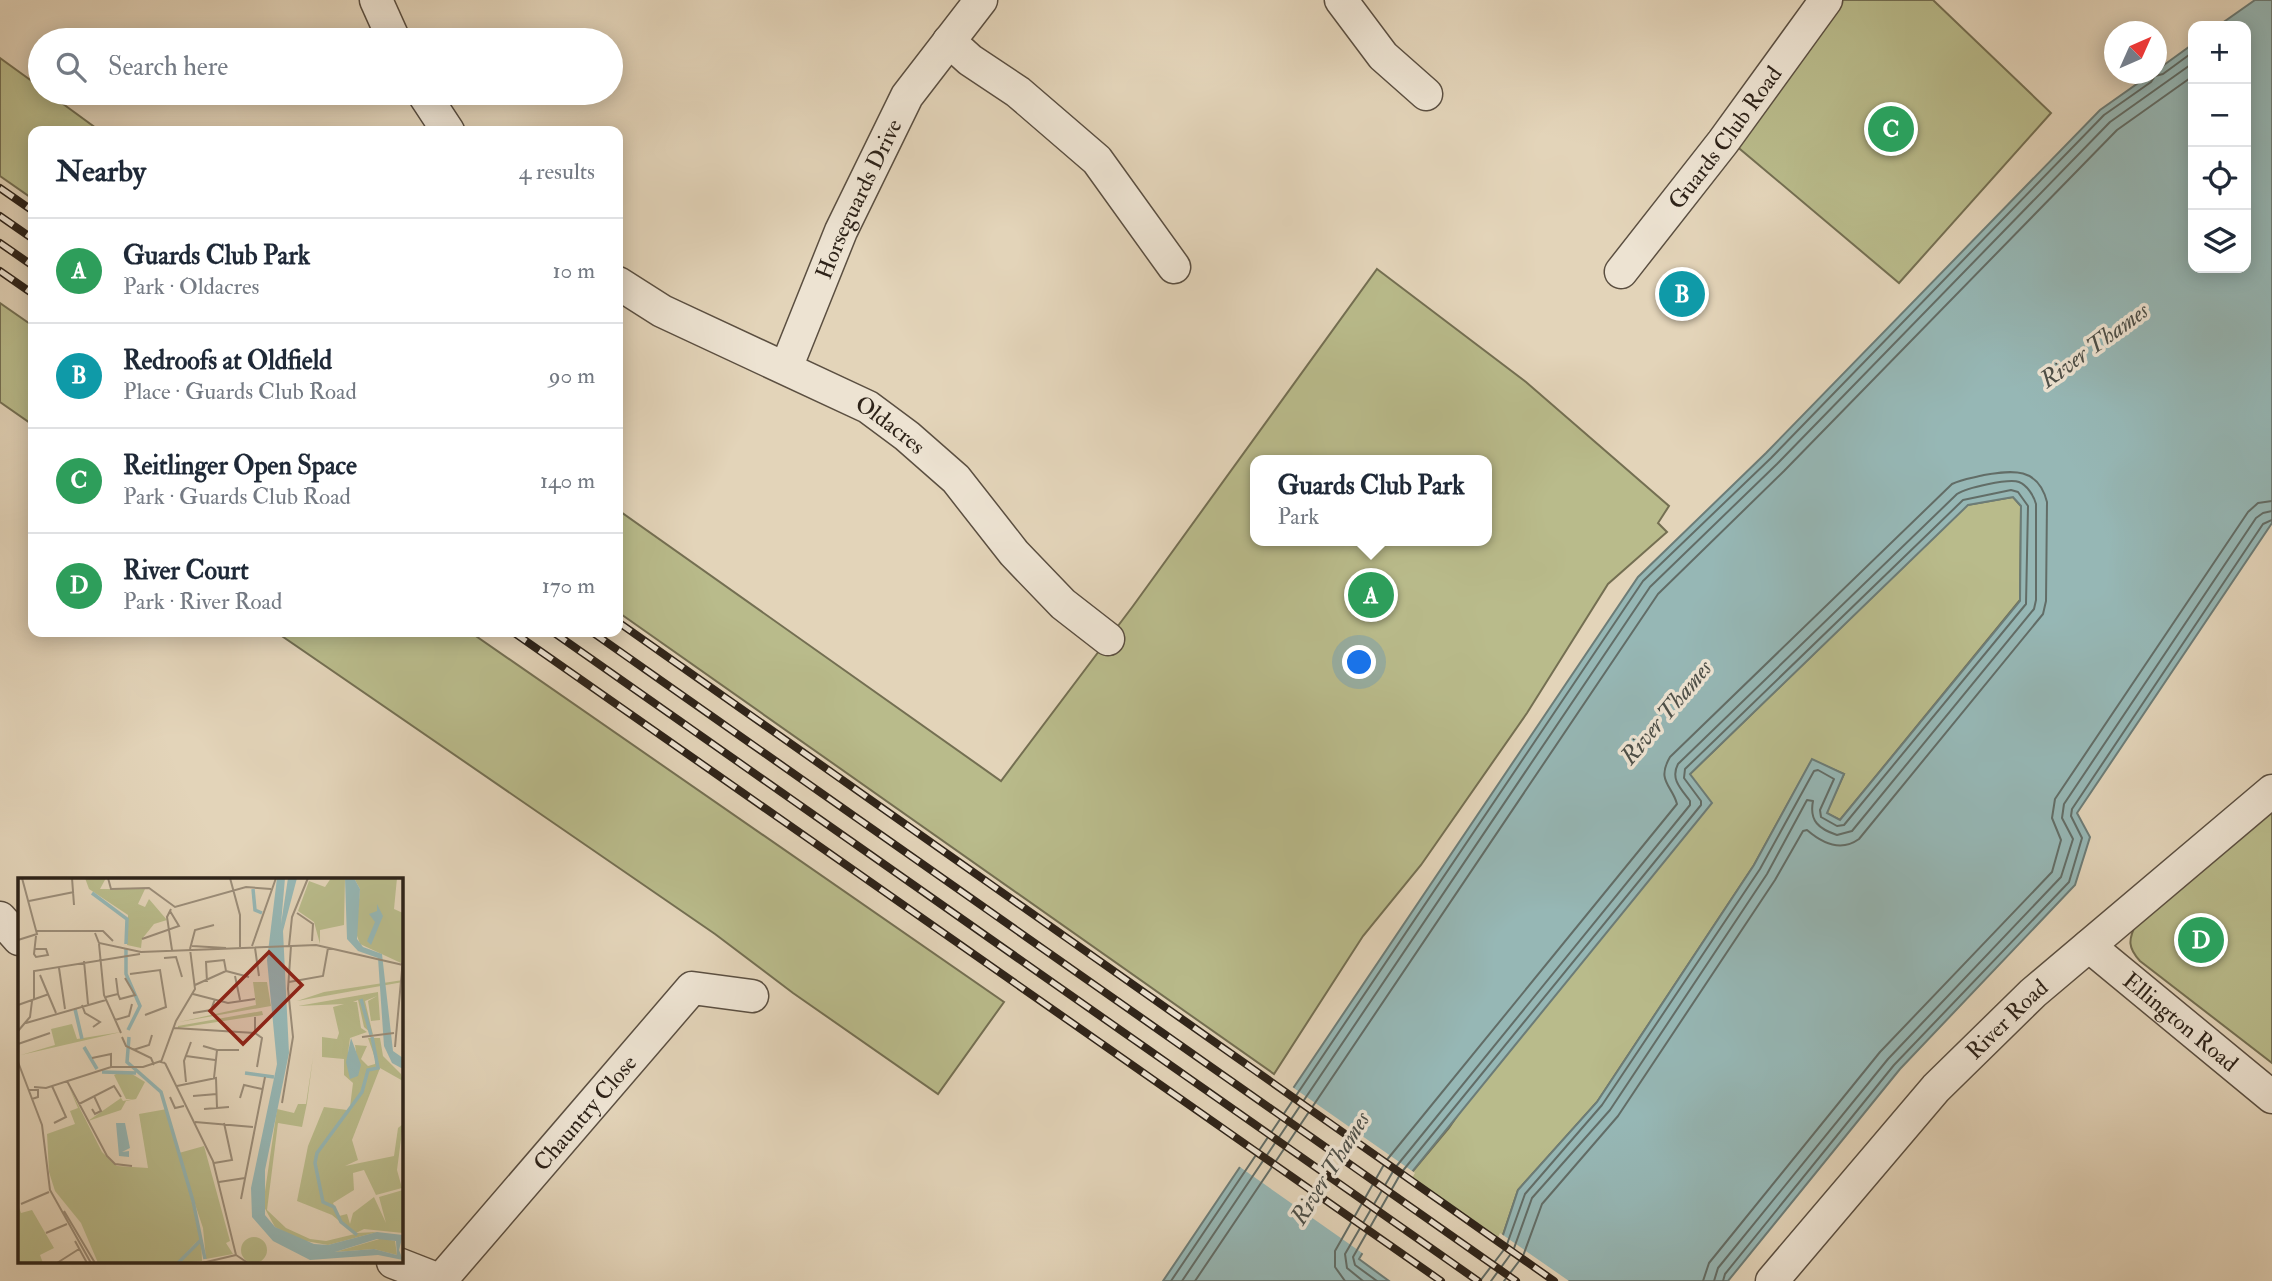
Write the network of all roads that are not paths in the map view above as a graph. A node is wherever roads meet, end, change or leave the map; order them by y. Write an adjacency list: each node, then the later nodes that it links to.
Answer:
1 (376, 0): 5 (street)
2 (981, 0): 6 (street, Horseguards Drive)
3 (1341, 0): 7 (street)
4 (1826, 0): 11 (street, Guards Club Road)
5 (389, 28)
6 (949, 41): 10 (street); 13 (street, Horseguards Drive)
7 (1426, 94)
8 (431, 105): 9 (street)
9 (446, 126)
10 (1174, 267)
11 (1621, 272)
12 (623, 286): 13 (street, Oldacres)
13 (786, 368): 14 (street, Oldacres)
14 (1108, 639)
15 (2272, 791): 18 (street, River Road)
16 (0, 918): 17 (street)
17 (18, 938)
18 (2088, 946): 20 (street, Ellington Road); 23 (street, River Road)
19 (752, 996): 22 (street, Chauntry Close)
20 (2272, 1097)
21 (398, 1264): 22 (street)
22 (440, 1280)
23 (1772, 1281)

